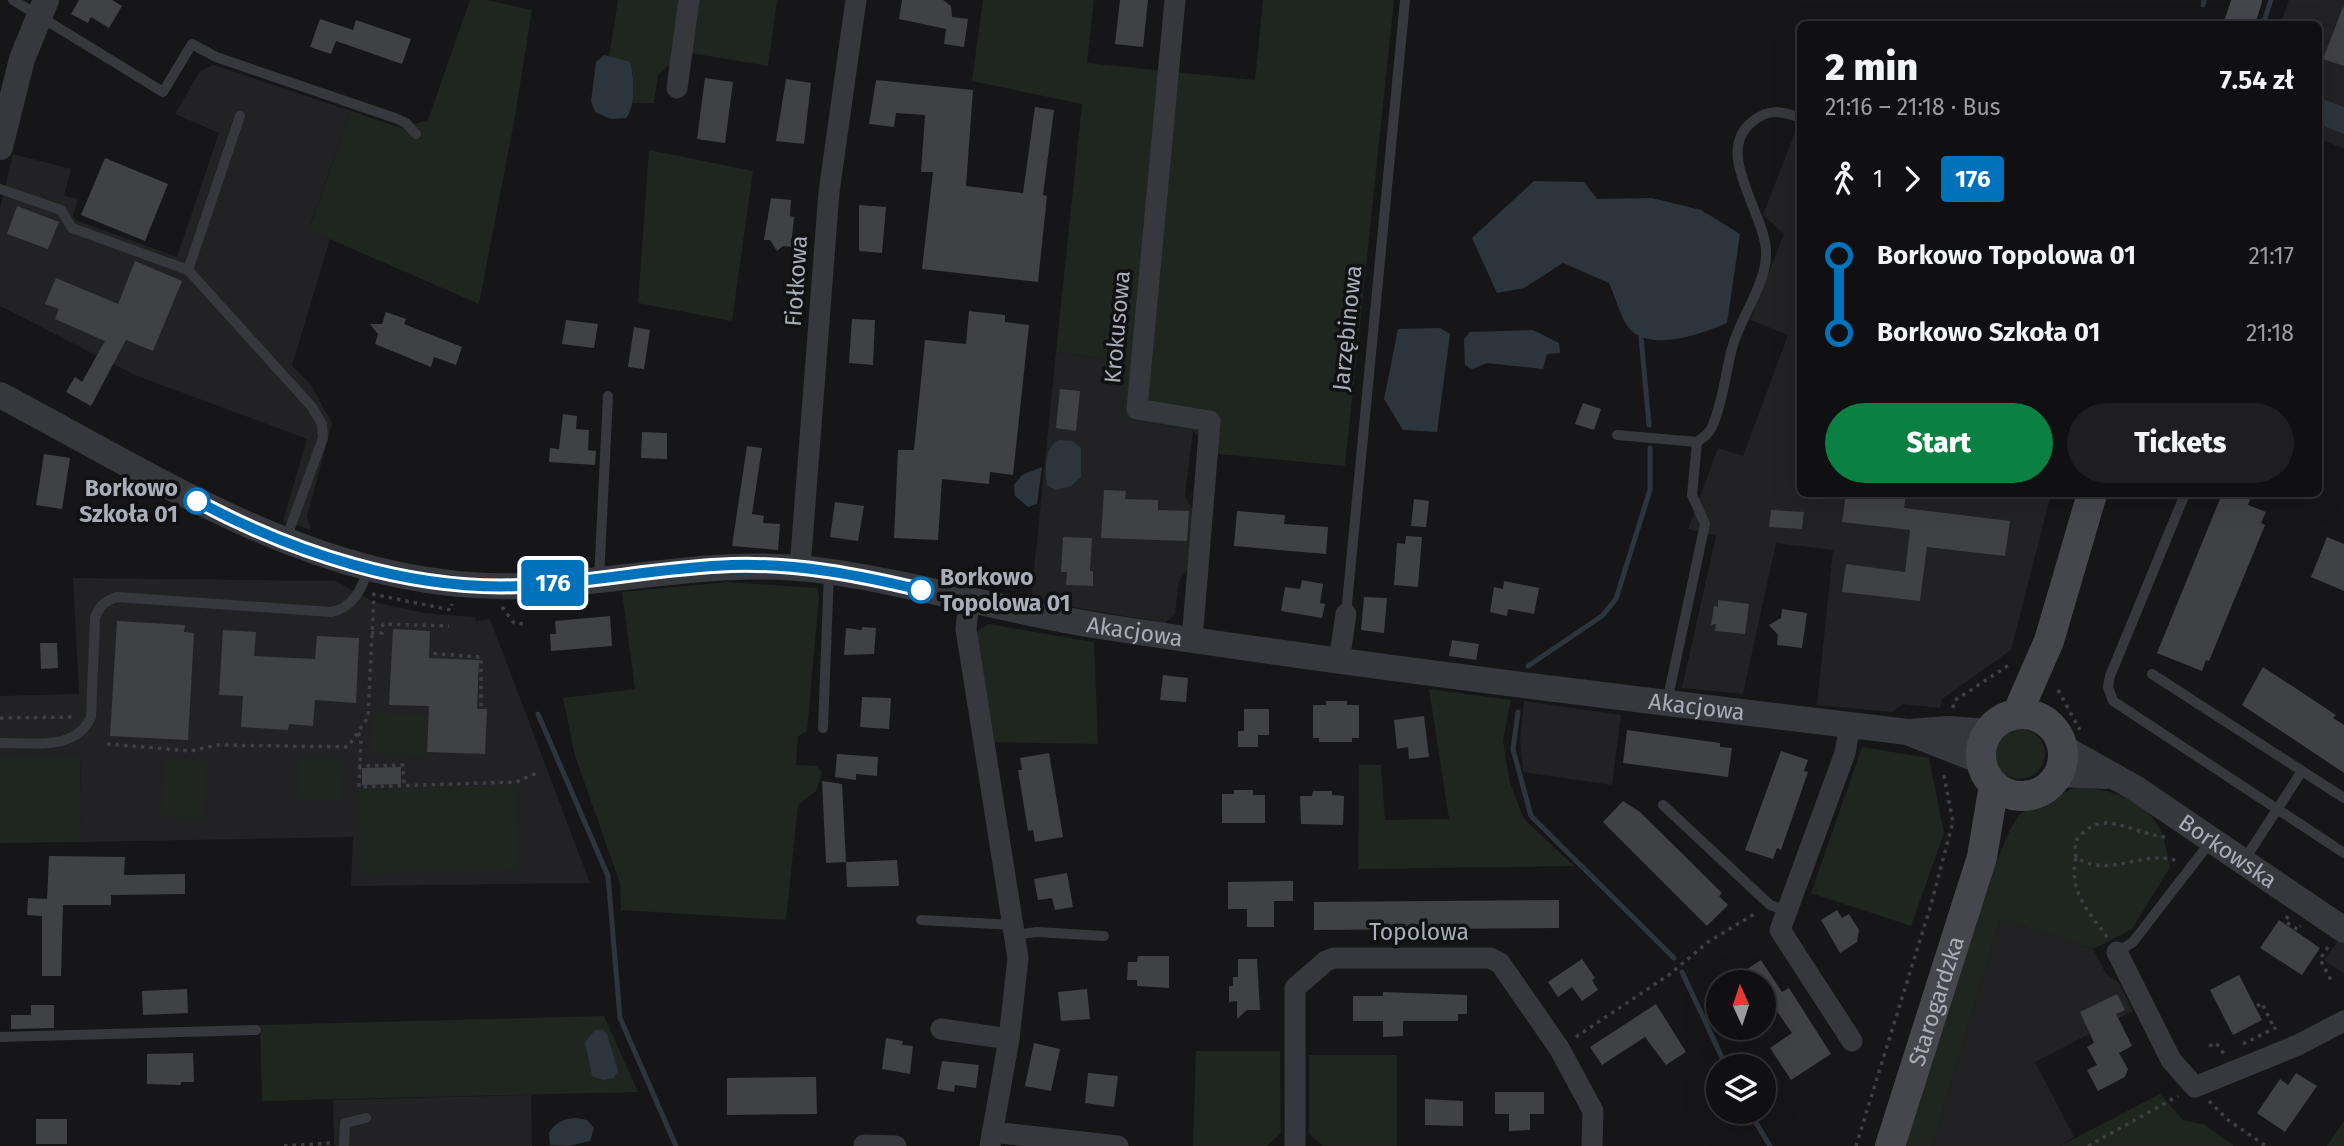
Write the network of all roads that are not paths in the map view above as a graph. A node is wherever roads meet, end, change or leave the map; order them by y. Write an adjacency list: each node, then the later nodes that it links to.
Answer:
1 (13, 0): 7 (lane)
2 (689, 0): 9 (street)
3 (856, 0): 24 (street, Fiołkowa)
4 (1175, 0): 29 (street, Krokusowa)
5 (1405, 0): 28 (lane, Jarzębinowa)
6 (2247, 0): 8 (main road)
7 (42, 7): 12 (lane); 13 (street)
8 (2240, 21)
9 (677, 88)
10 (240, 116): 15 (lane)
11 (1797, 116): 19 (lane)
12 (416, 134)
13 (0, 147)
14 (0, 189): 15 (lane)
15 (188, 270): 22 (lane)
16 (0, 395): 22 (street, Akacjowa)
17 (608, 396): 26 (lane)
18 (1617, 435): 19 (lane)
19 (1697, 442): 32 (lane)
20 (2091, 497): 33 (main road)
21 (2184, 497): 44 (lane)
22 (285, 541): 23 (street, Akacjowa)
23 (368, 568): 26 (street, Akacjowa); 38 (lane)
24 (800, 568): 25 (street, Akacjowa); 26 (street, Akacjowa)
25 (829, 571): 27 (street, Akacjowa); 35 (lane)
26 (599, 579)
27 (970, 601): 29 (street, Akacjowa); 50 (street)
28 (1346, 614): 30 (street, Jarzębinowa)
29 (1192, 640): 30 (street, Akacjowa)
30 (1339, 661): 32 (street, Akacjowa)
31 (2152, 674): 40 (lane)
32 (1667, 702): 34 (street, Akacjowa)
33 (2030, 717): 37 (main road); 39 (main road)
34 (1850, 725): 36 (street, Akacjowa); 48 (street)
35 (823, 728)
36 (1908, 732): 37 (street, Akacjowa); 41 (street, Akacjowa)
37 (1988, 732): 41 (main road)
38 (0, 743)
39 (2060, 761): 41 (main road); 45 (street, Borkowska)
40 (2302, 771): 42 (lane); 44 (lane)
41 (1998, 781): 68 (main road, Starogardzka)
42 (2344, 798)
43 (1663, 805): 48 (lane)
44 (2277, 809): 46 (lane); 47 (lane)
45 (2211, 841): 47 (street, Borkowska); 53 (lane)
46 (2344, 853)
47 (2242, 862): 51 (street, Borkowska)
48 (1778, 907): 59 (street)
49 (921, 920): 50 (lane)
50 (1013, 930): 52 (lane); 58 (street)
51 (2339, 934)
52 (1104, 936)
53 (2117, 952): 54 (street)
54 (2344, 1021)
55 (941, 1029): 58 (street)
56 (256, 1030): 57 (lane)
57 (0, 1037)
58 (1009, 1039): 61 (street)
59 (1852, 1041)
60 (366, 1118): 62 (lane)
61 (991, 1139): 65 (street)
62 (344, 1144)
63 (864, 1145): 64 (street)
64 (896, 1146)
65 (1118, 1146)
66 (1295, 1146): 67 (street, Topolowa)
67 (1592, 1146)
68 (1890, 1146)

